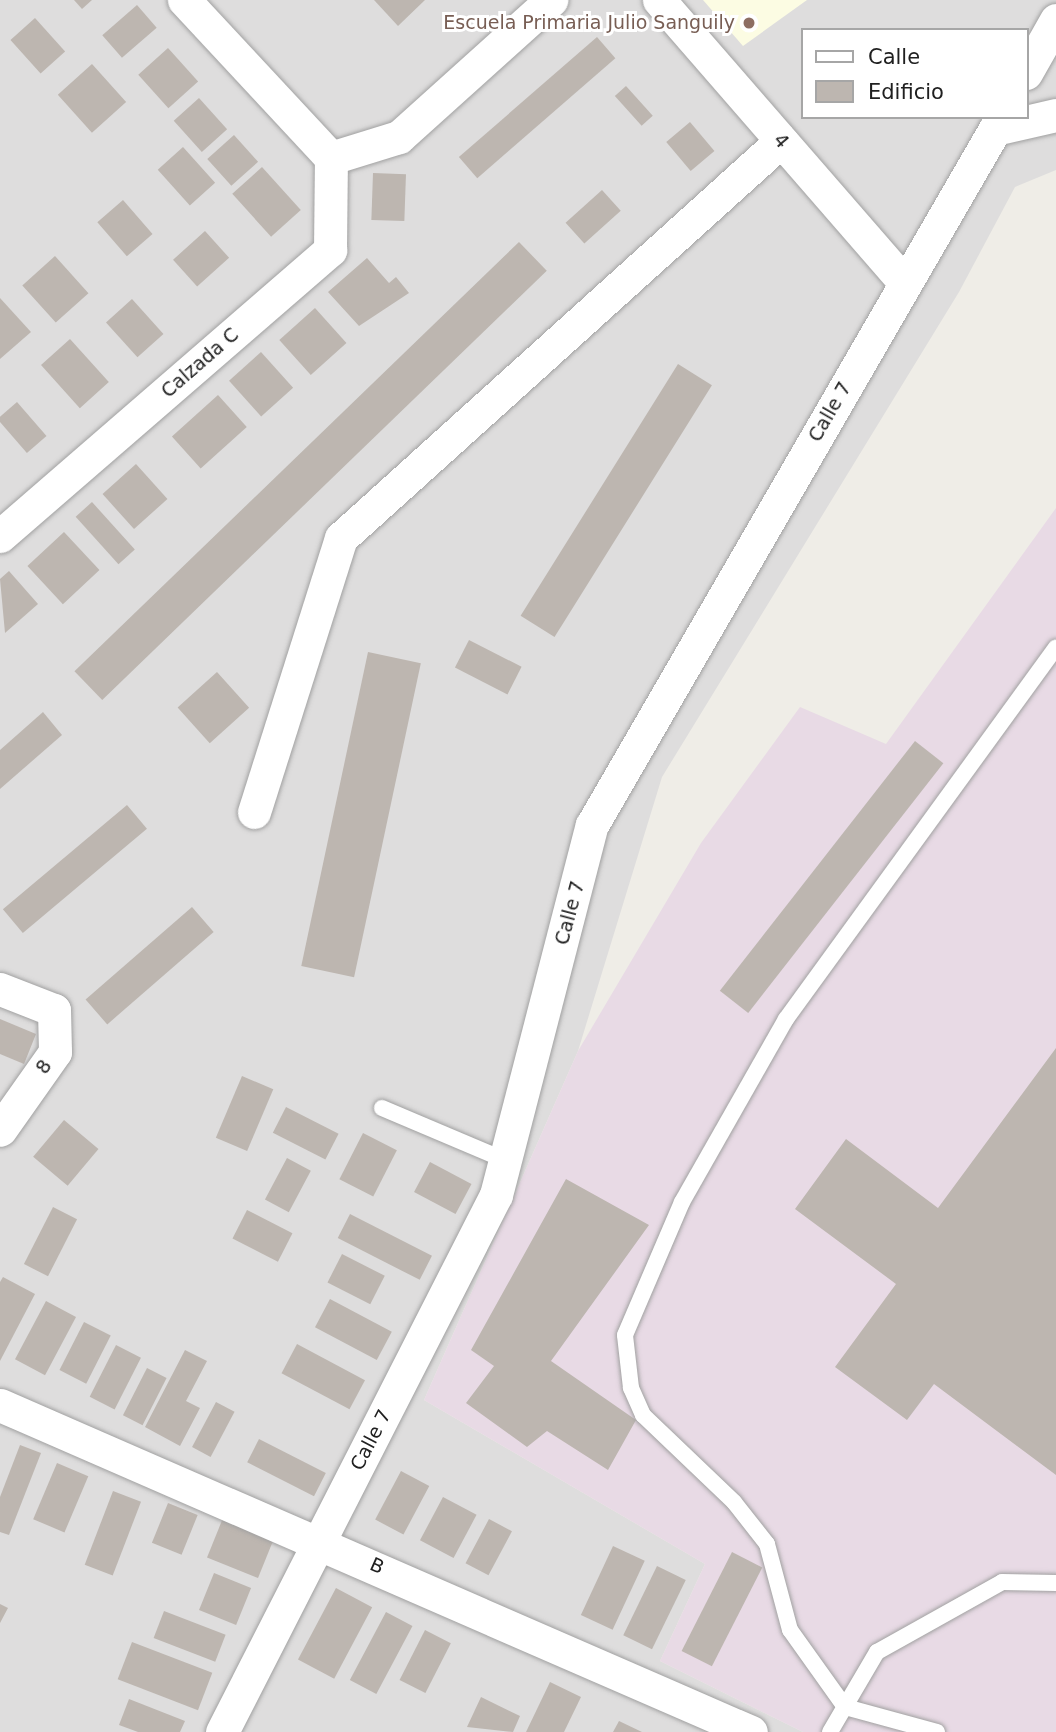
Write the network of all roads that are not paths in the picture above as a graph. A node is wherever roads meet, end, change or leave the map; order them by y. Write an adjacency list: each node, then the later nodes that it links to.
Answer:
1 (184, 0): 11 (street)
2 (551, 0): 11 (street)
3 (659, 0): 10 (street, 4)
4 (1056, 20): 5 (street)
5 (1028, 70)
6 (1056, 115): 8 (street)
7 (1027, 119): 9 (street)
8 (1028, 119)
9 (998, 123): 12 (street, Calle 7)
10 (781, 141): 12 (street, 4); 15 (street)
11 (331, 158): 13 (street, Calzada C)
12 (904, 282): 19 (street, Calle 7)
13 (0, 536)
14 (1056, 649): 23 (lane)
15 (254, 812)
16 (0, 989): 18 (street, 8)
17 (382, 1108): 19 (lane)
18 (0, 1130)
19 (505, 1160): 21 (street, Calle 7)
20 (0, 1405): 21 (street, B)
21 (319, 1542): 24 (street, Calle 7); 25 (street, B)
22 (1056, 1584): 23 (lane)
23 (845, 1707): 26 (lane); 27 (lane)
24 (222, 1732)
25 (751, 1732)
26 (830, 1732)
27 (937, 1732)

